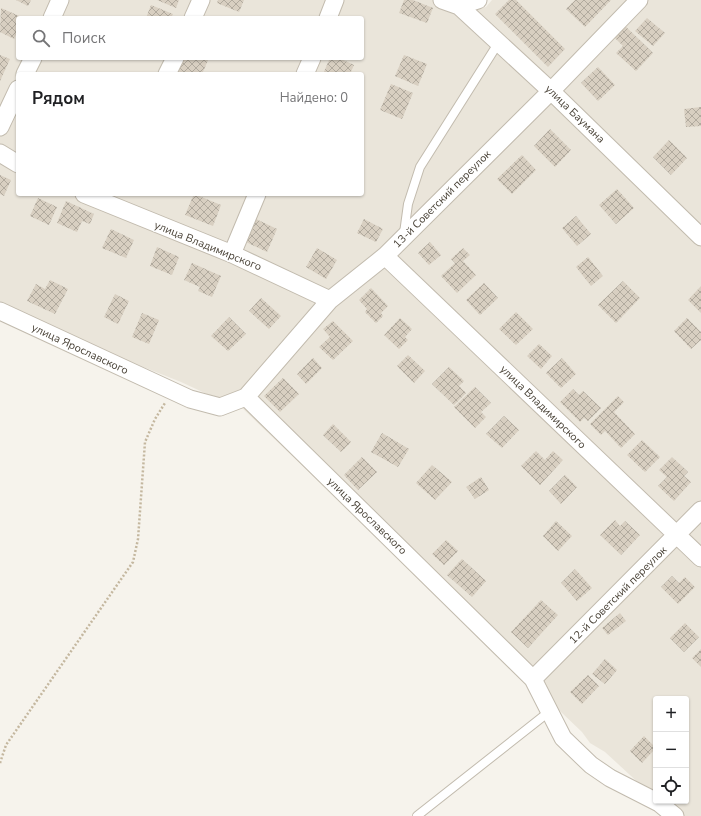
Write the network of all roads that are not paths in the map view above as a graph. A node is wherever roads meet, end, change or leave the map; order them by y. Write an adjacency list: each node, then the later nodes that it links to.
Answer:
1 (60, 0): 8 (street)
2 (201, 0): 9 (street)
3 (335, 0): 10 (street)
4 (442, 0): 7 (street, улица Баумана)
5 (478, 0): 7 (street)
6 (639, 0): 18 (street, 13-й Советский переулок)
7 (459, 6): 11 (street, улица Баумана)
8 (53, 16)
9 (194, 16)
10 (329, 16)
11 (499, 42): 18 (street, улица Баумана); 27 (lane)
12 (32, 60): 15 (street)
13 (174, 60): 16 (street)
14 (311, 60): 17 (street)
15 (26, 72)
16 (168, 72)
17 (306, 72)
18 (551, 91): 26 (street, улица Баумана); 27 (street, 13-й Советский переулок)
19 (16, 93): 20 (street)
20 (0, 127)
21 (0, 153): 22 (street)
22 (16, 163)
23 (94, 196): 25 (street, улица Владимирского)
24 (255, 196): 28 (street)
25 (110, 199): 28 (street, улица Владимирского)
26 (701, 237)
27 (403, 238): 29 (street, 13-й Советский переулок)
28 (232, 254): 30 (street, улица Владимирского)
29 (385, 256): 30 (street, 13-й Советский переулок); 34 (street, улица Владимирского)
30 (330, 300): 32 (street, 13-й Советский переулок)
31 (0, 311): 32 (street, улица Ярославского)
32 (246, 397): 36 (street, улица Ярославского)
33 (701, 510): 34 (street, 12-й Советский переулок)
34 (677, 536): 35 (street, улица Владимирского); 36 (street, 12-й Советский переулок)
35 (701, 558)
36 (533, 679): 37 (street, улица Ярославского)
37 (550, 711): 38 (lane); 39 (street, улица Ярославского)
38 (417, 816)
39 (674, 816)

